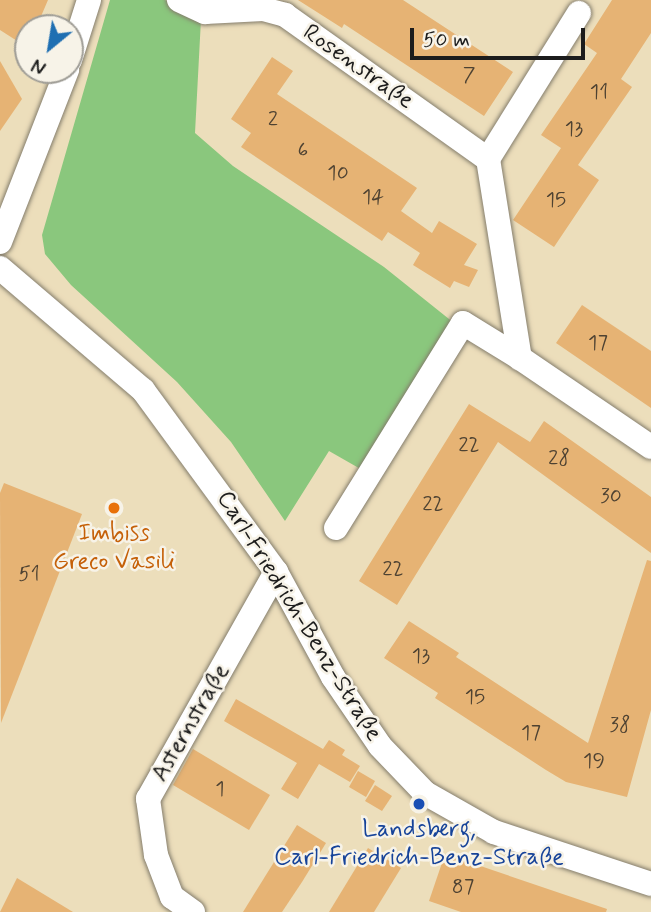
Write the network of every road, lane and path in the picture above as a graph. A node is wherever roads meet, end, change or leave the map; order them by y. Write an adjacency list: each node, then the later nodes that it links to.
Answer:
1 (179, 0): 4 (street, Rosenstraße)
2 (579, 13): 4 (street)
3 (62, 84): 5 (street)
4 (488, 159): 7 (street)
5 (0, 242)
6 (0, 268): 10 (street, Carl-Friedrich-Benz-Straße)
7 (520, 358): 8 (street); 9 (street)
8 (651, 447)
9 (336, 528)
10 (276, 572): 11 (street, Carl-Friedrich-Benz-Straße); 12 (street, Asternstraße)
11 (651, 884)
12 (193, 912)

